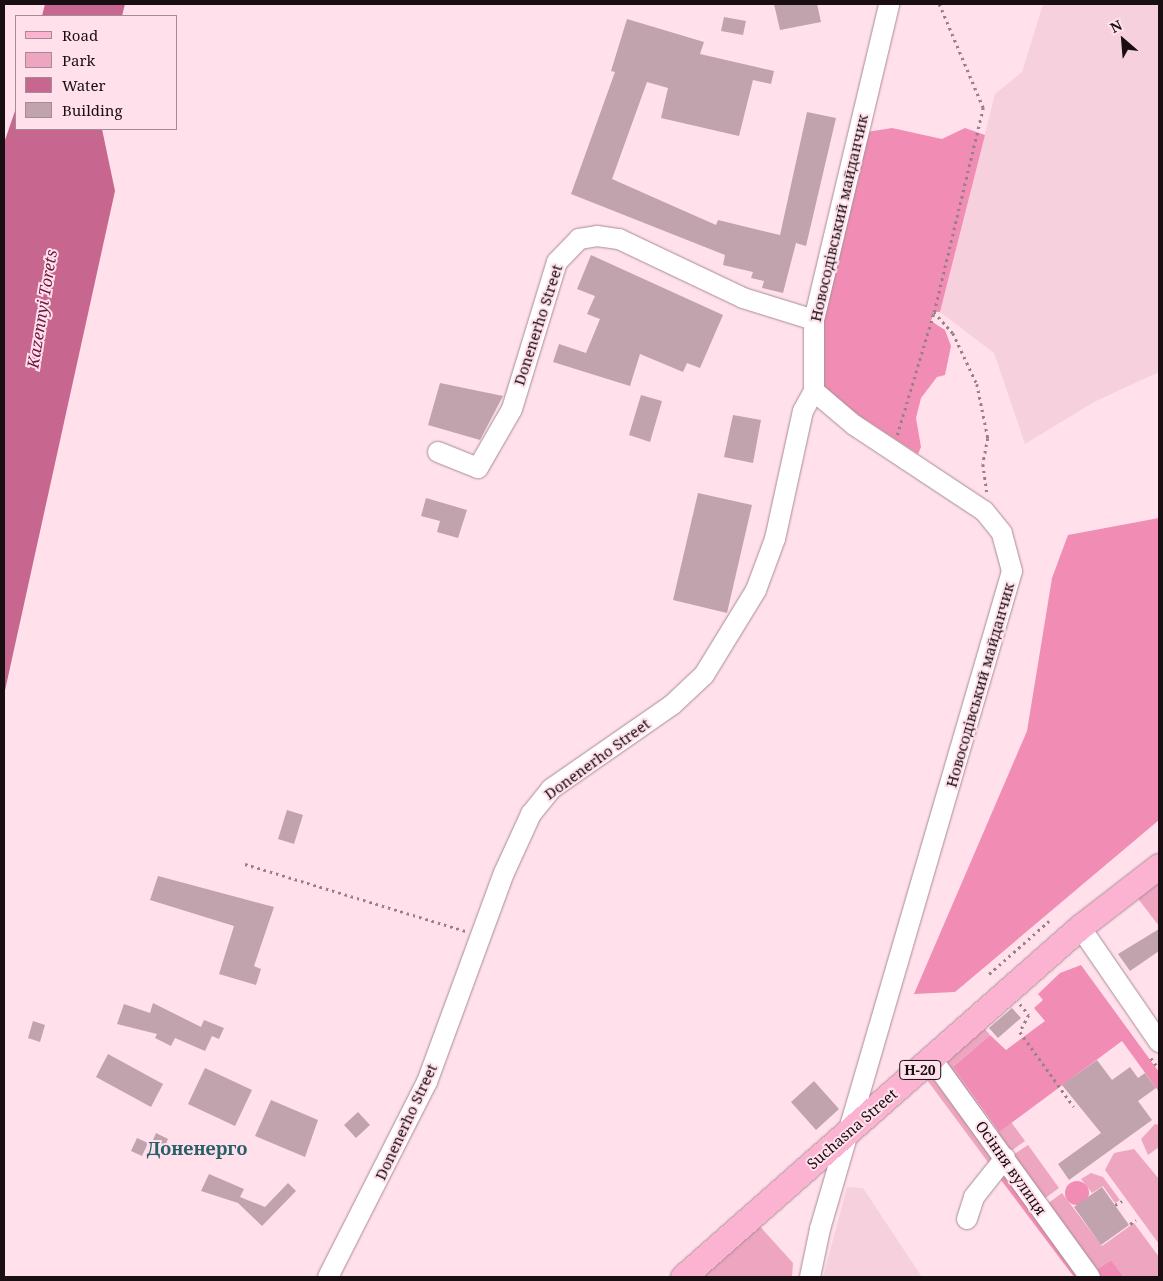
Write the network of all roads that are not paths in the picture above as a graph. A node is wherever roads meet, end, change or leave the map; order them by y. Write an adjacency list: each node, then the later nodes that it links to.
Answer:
1 (889, 4): 2 (street, Новосодівський майданчик)
2 (814, 320): 3 (street, Новосодівський майданчик); 4 (street, Donenerho Street)
3 (814, 391): 9 (street, Новосодівський майданчик); 12 (street, Donenerho Street)
4 (438, 452)
5 (1159, 866): 6 (main road, Suchasna Street / Н-20)
6 (1080, 927): 7 (street); 8 (main road, Suchasna Street / Н-20)
7 (1159, 1042)
8 (932, 1059): 9 (main road, Suchasna Street / Н-20); 10 (street, Осіння вулиця)
9 (853, 1127): 13 (main road, Suchasna Street / Н-20); 14 (street, Новосодівський майданчик)
10 (1005, 1158): 11 (street); 15 (street, Осіння вулиця)
11 (967, 1219)
12 (328, 1277)
13 (683, 1277)
14 (810, 1277)
15 (1090, 1277)

